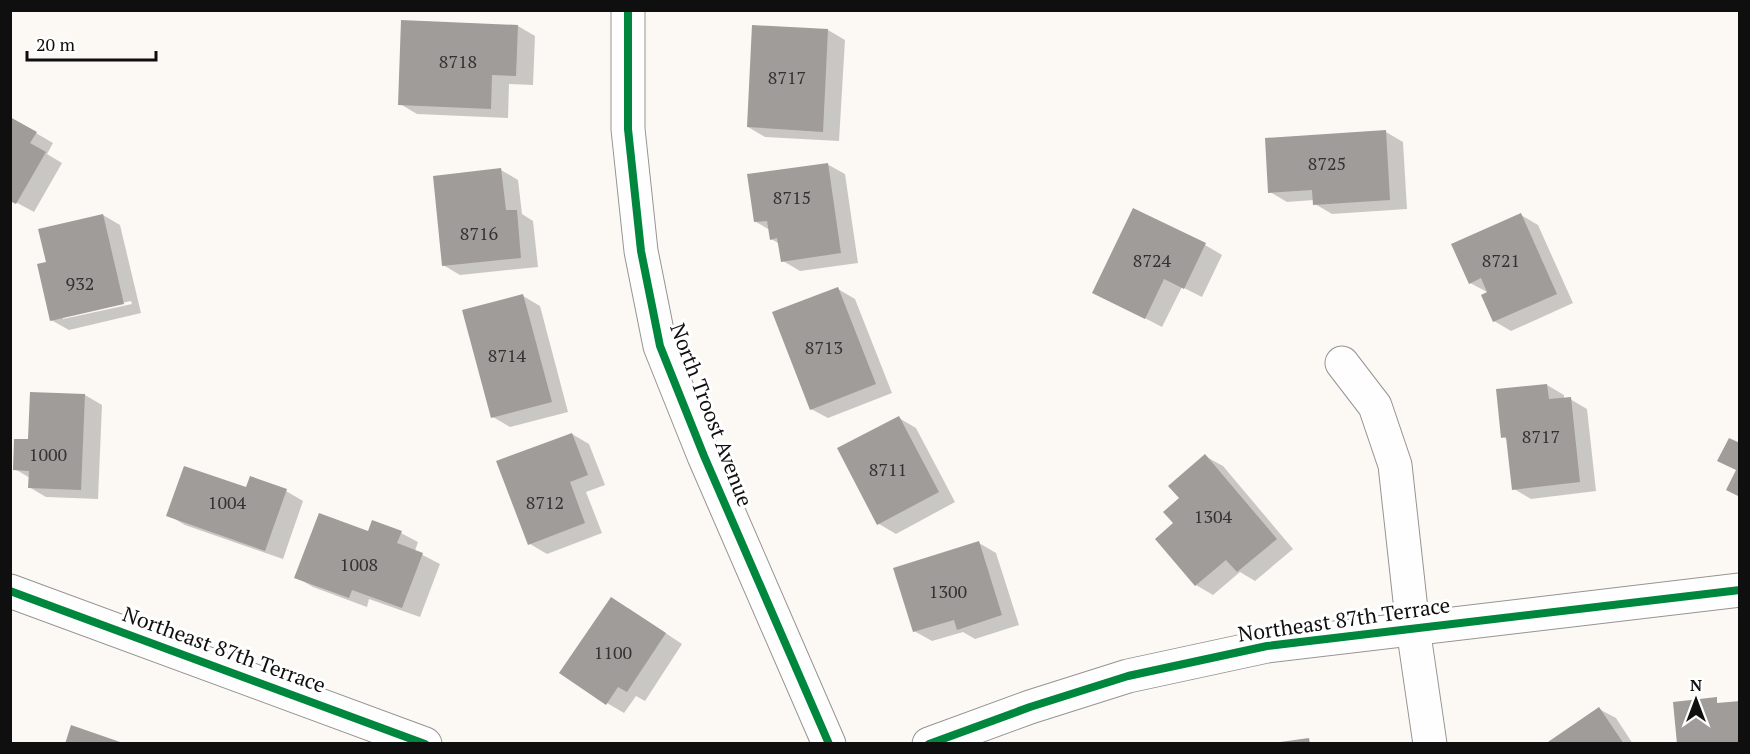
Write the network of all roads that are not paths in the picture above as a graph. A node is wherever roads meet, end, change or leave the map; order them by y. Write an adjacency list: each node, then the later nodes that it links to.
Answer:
1 (628, 10): 7 (street, North Troost Avenue)
2 (1342, 363): 5 (street)
3 (1740, 590): 5 (street, Northeast 87th Terrace)
4 (10, 591): 6 (street, Northeast 87th Terrace)
5 (1413, 628): 8 (street, Northeast 87th Terrace); 9 (street)
6 (425, 744)
7 (829, 744)
8 (929, 744)
9 (1430, 744)

